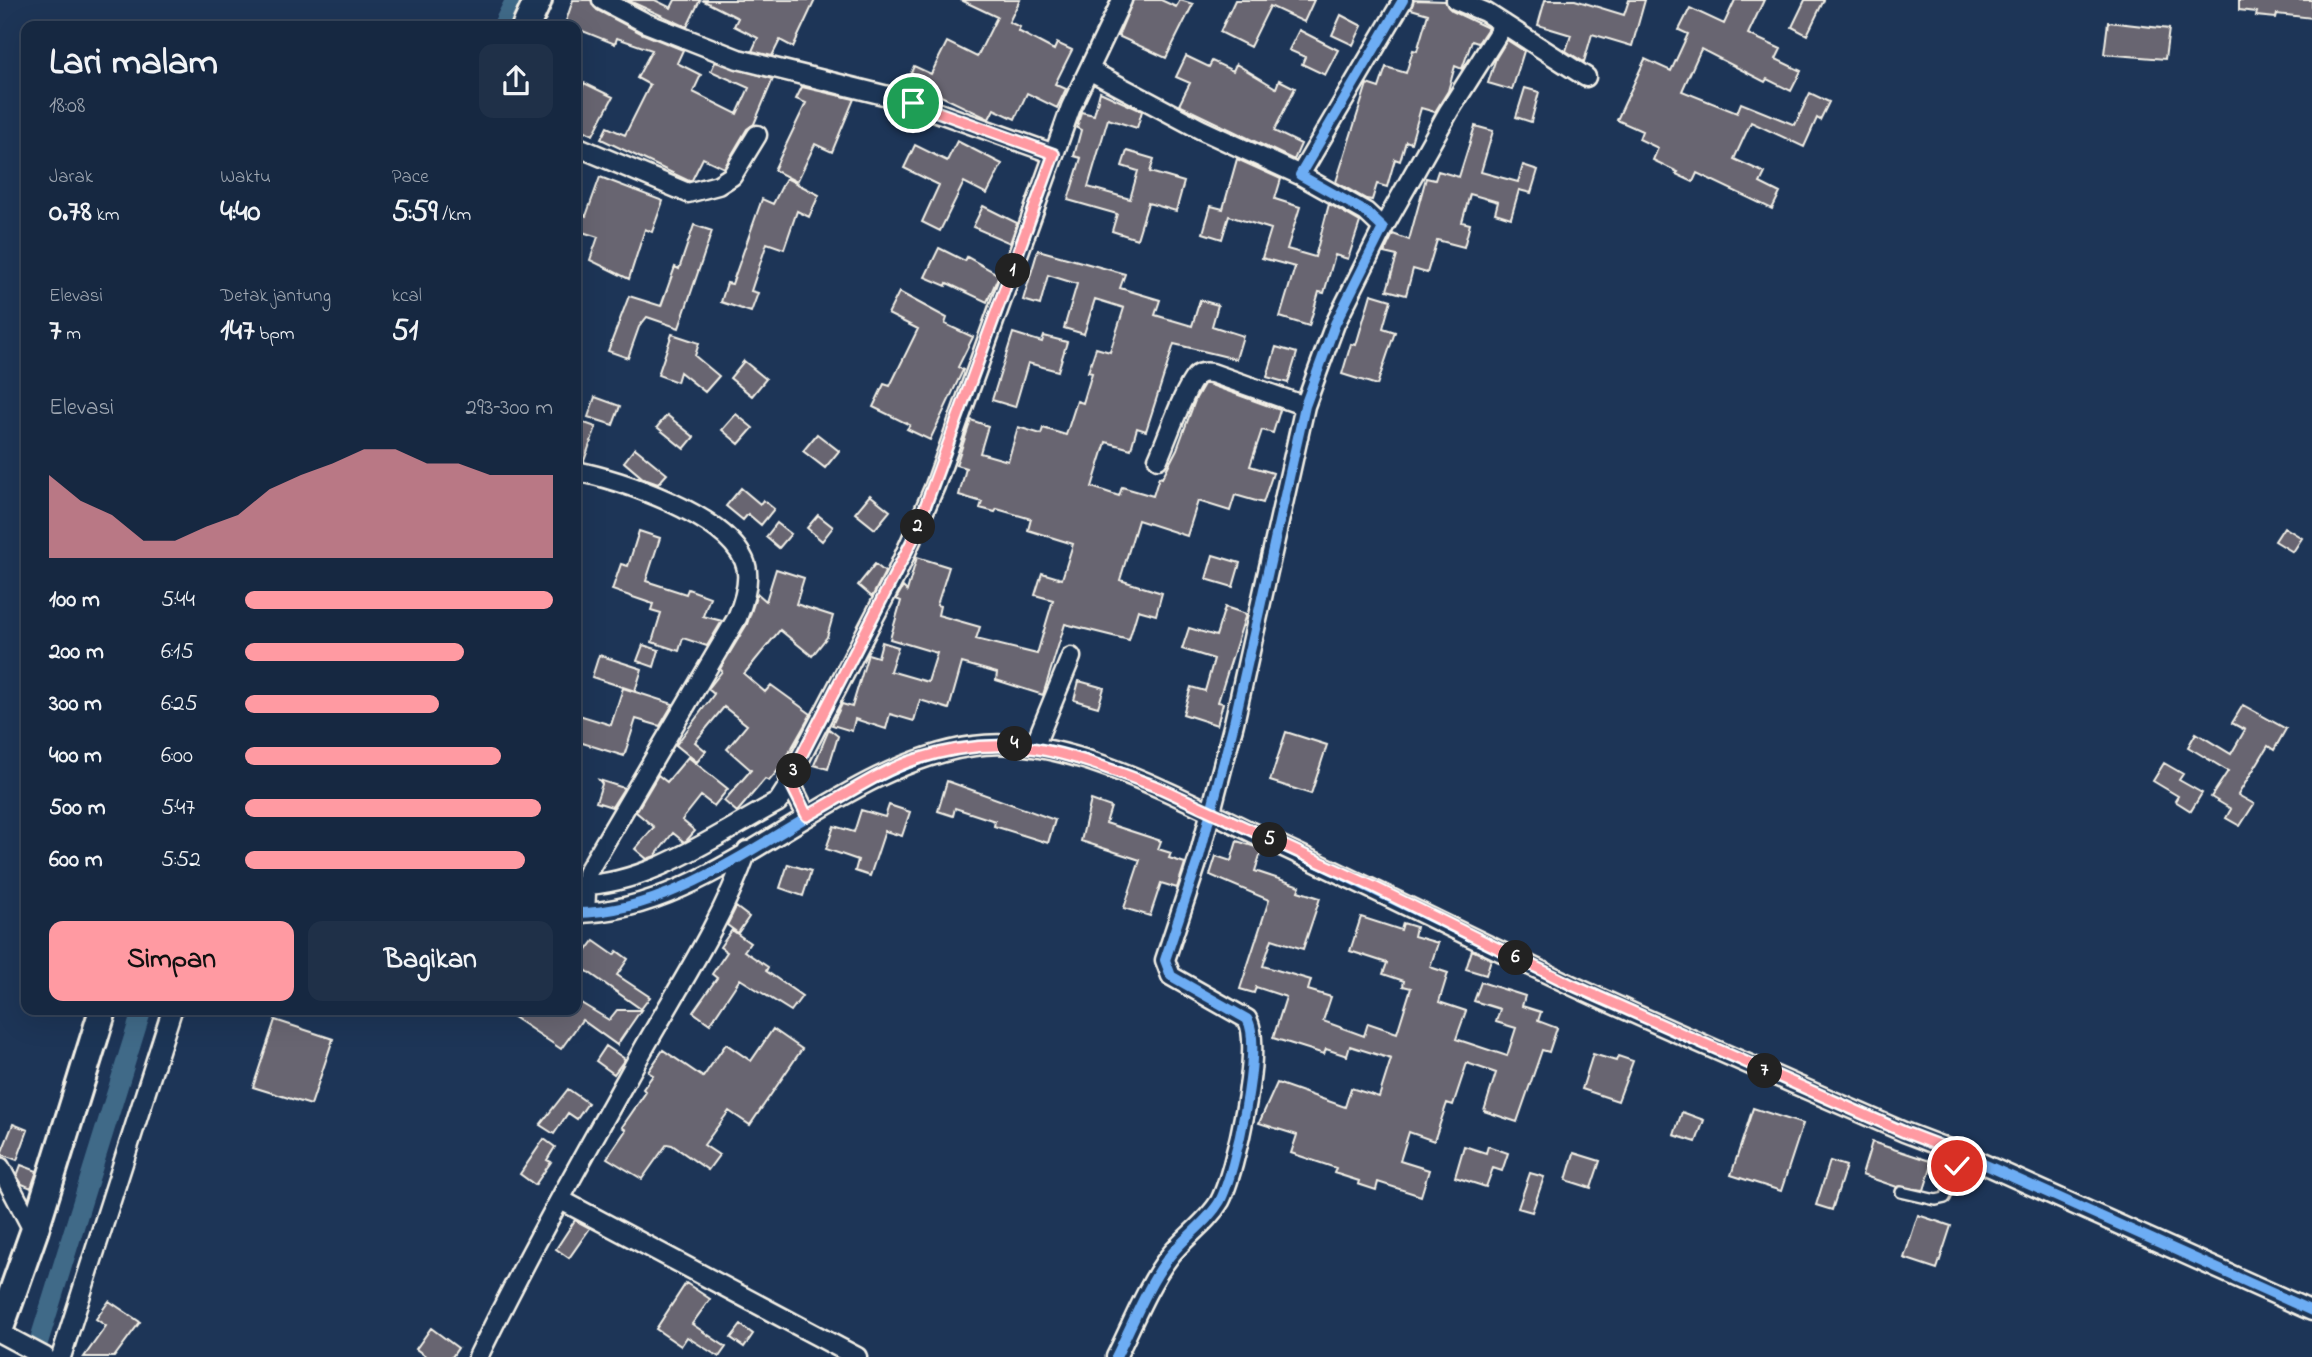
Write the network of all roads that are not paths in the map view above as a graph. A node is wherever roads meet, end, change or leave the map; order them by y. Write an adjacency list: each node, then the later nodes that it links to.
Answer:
1 (538, 0): 6 (main road)
2 (603, 0): 12 (street)
3 (1122, 0): 8 (street)
4 (1403, 0): 13 (street)
5 (1456, 0): 7 (street)
6 (528, 21)
7 (1504, 24): 9 (street); 14 (street)
8 (1089, 69): 12 (street); 13 (street)
9 (1586, 77)
10 (757, 135): 11 (street)
11 (581, 148)
12 (1054, 154): 20 (street)
13 (1300, 175): 14 (street)
14 (1383, 228): 15 (street)
15 (1305, 406): 16 (street); 21 (street)
16 (1158, 458)
17 (581, 472): 23 (street)
18 (1071, 657): 19 (street)
19 (1035, 744): 20 (street); 21 (street)
20 (799, 803): 22 (street); 23 (street)
21 (1212, 807): 27 (street); 38 (street)
22 (747, 851): 24 (street); 30 (street)
23 (582, 887): 24 (street)
24 (582, 912)
25 (101, 1015): 31 (main road)
26 (170, 1015): 35 (street)
27 (1958, 1159): 29 (lane); 32 (street)
28 (0, 1167): 31 (street)
29 (1901, 1192)
30 (561, 1200): 36 (street); 37 (street)
31 (34, 1232): 33 (main road)
32 (2312, 1311)
33 (3, 1333): 34 (street)
34 (45, 1357)
35 (61, 1357)
36 (478, 1357)
37 (857, 1357)
38 (1116, 1357)

